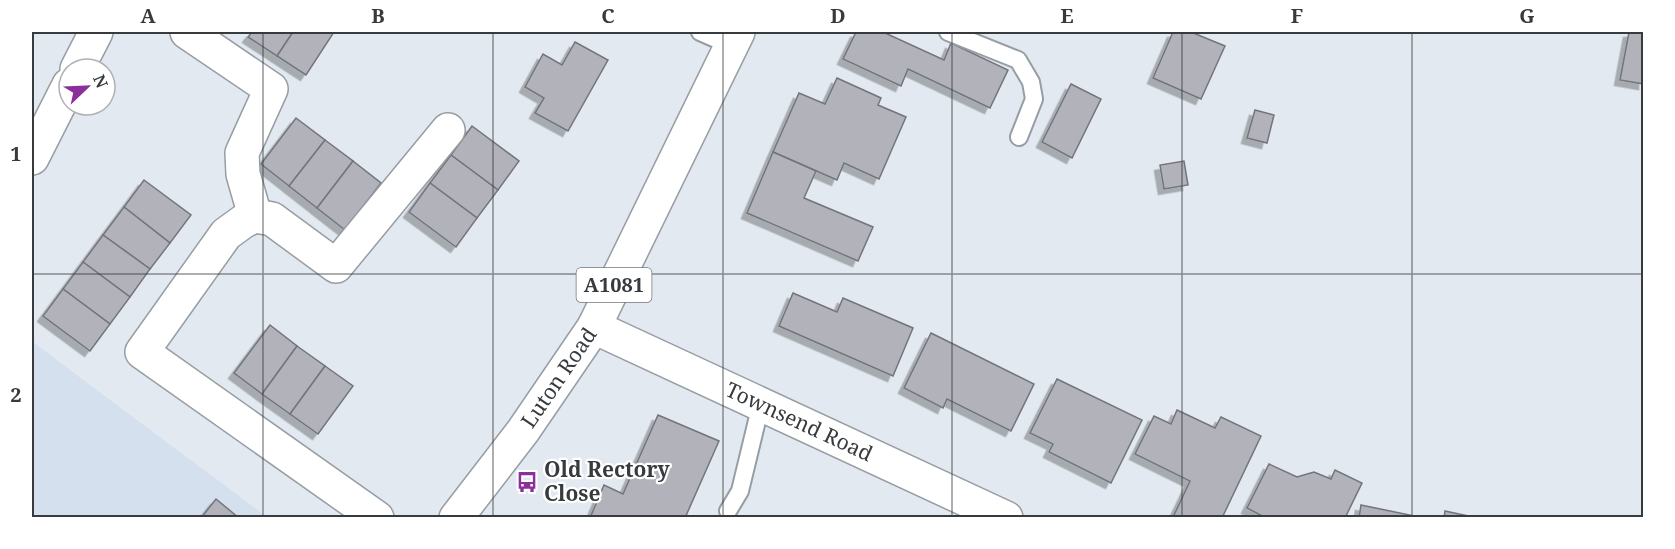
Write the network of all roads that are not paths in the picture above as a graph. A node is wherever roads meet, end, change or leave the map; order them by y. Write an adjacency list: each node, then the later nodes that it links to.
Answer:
1 (96, 32): 6 (street)
2 (187, 32): 11 (street)
3 (700, 32): 5 (lane)
4 (948, 32): 9 (lane)
5 (735, 39): 12 (street, Luton Road / A1081)
6 (83, 57)
7 (57, 109): 10 (street)
8 (448, 130): 11 (street)
9 (1019, 137)
10 (32, 158)
11 (255, 216): 15 (street)
12 (594, 327): 13 (street, Townsend Road); 16 (street, Luton Road / A1081)
13 (761, 404): 14 (lane); 17 (street, Townsend Road)
14 (728, 511)
15 (377, 518)
16 (456, 518)
17 (1006, 518)

